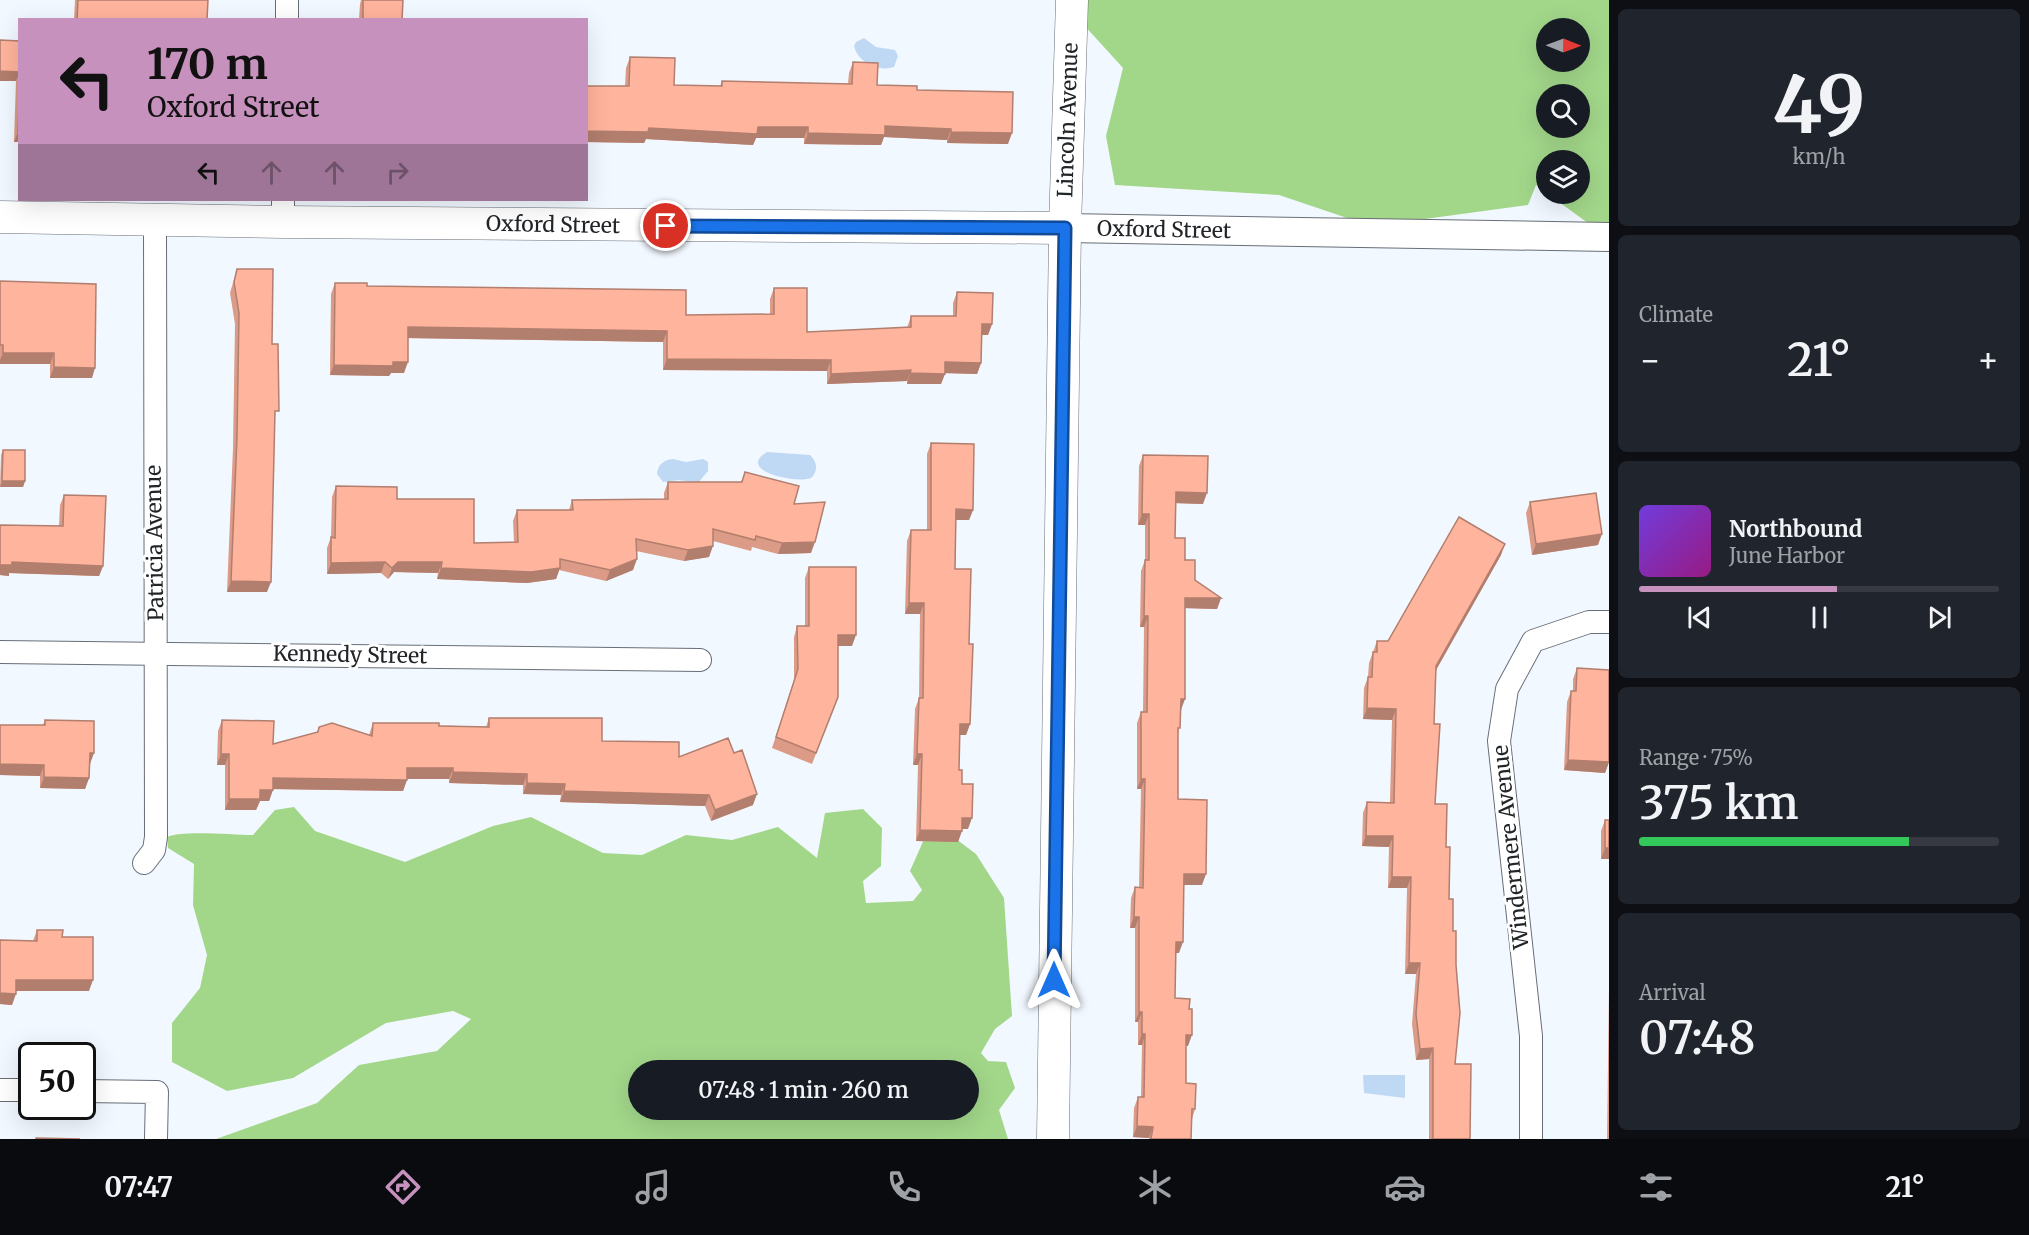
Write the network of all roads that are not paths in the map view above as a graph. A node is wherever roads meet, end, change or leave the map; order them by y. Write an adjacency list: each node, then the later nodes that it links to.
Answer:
1 (287, 0): 3 (street)
2 (1072, 0): 7 (main road, Lincoln Avenue)
3 (287, 18)
4 (283, 211): 6 (main road, Oxford Street); 7 (main road, Oxford Street)
5 (0, 217): 6 (main road, Oxford Street)
6 (155, 220): 11 (street, Patricia Avenue)
7 (1065, 228): 8 (street, Oxford Street); 18 (main road, Lincoln Avenue)
8 (1609, 237)
9 (1609, 622): 19 (street, Windermere Avenue)
10 (0, 652): 11 (street, Kennedy Street)
11 (156, 652): 12 (street, Kennedy Street); 13 (street, Patricia Avenue)
12 (700, 660)
13 (144, 863)
14 (0, 1090): 15 (street)
15 (18, 1090)
16 (96, 1091): 17 (street)
17 (156, 1139)
18 (1053, 1139)
19 (1531, 1139)

